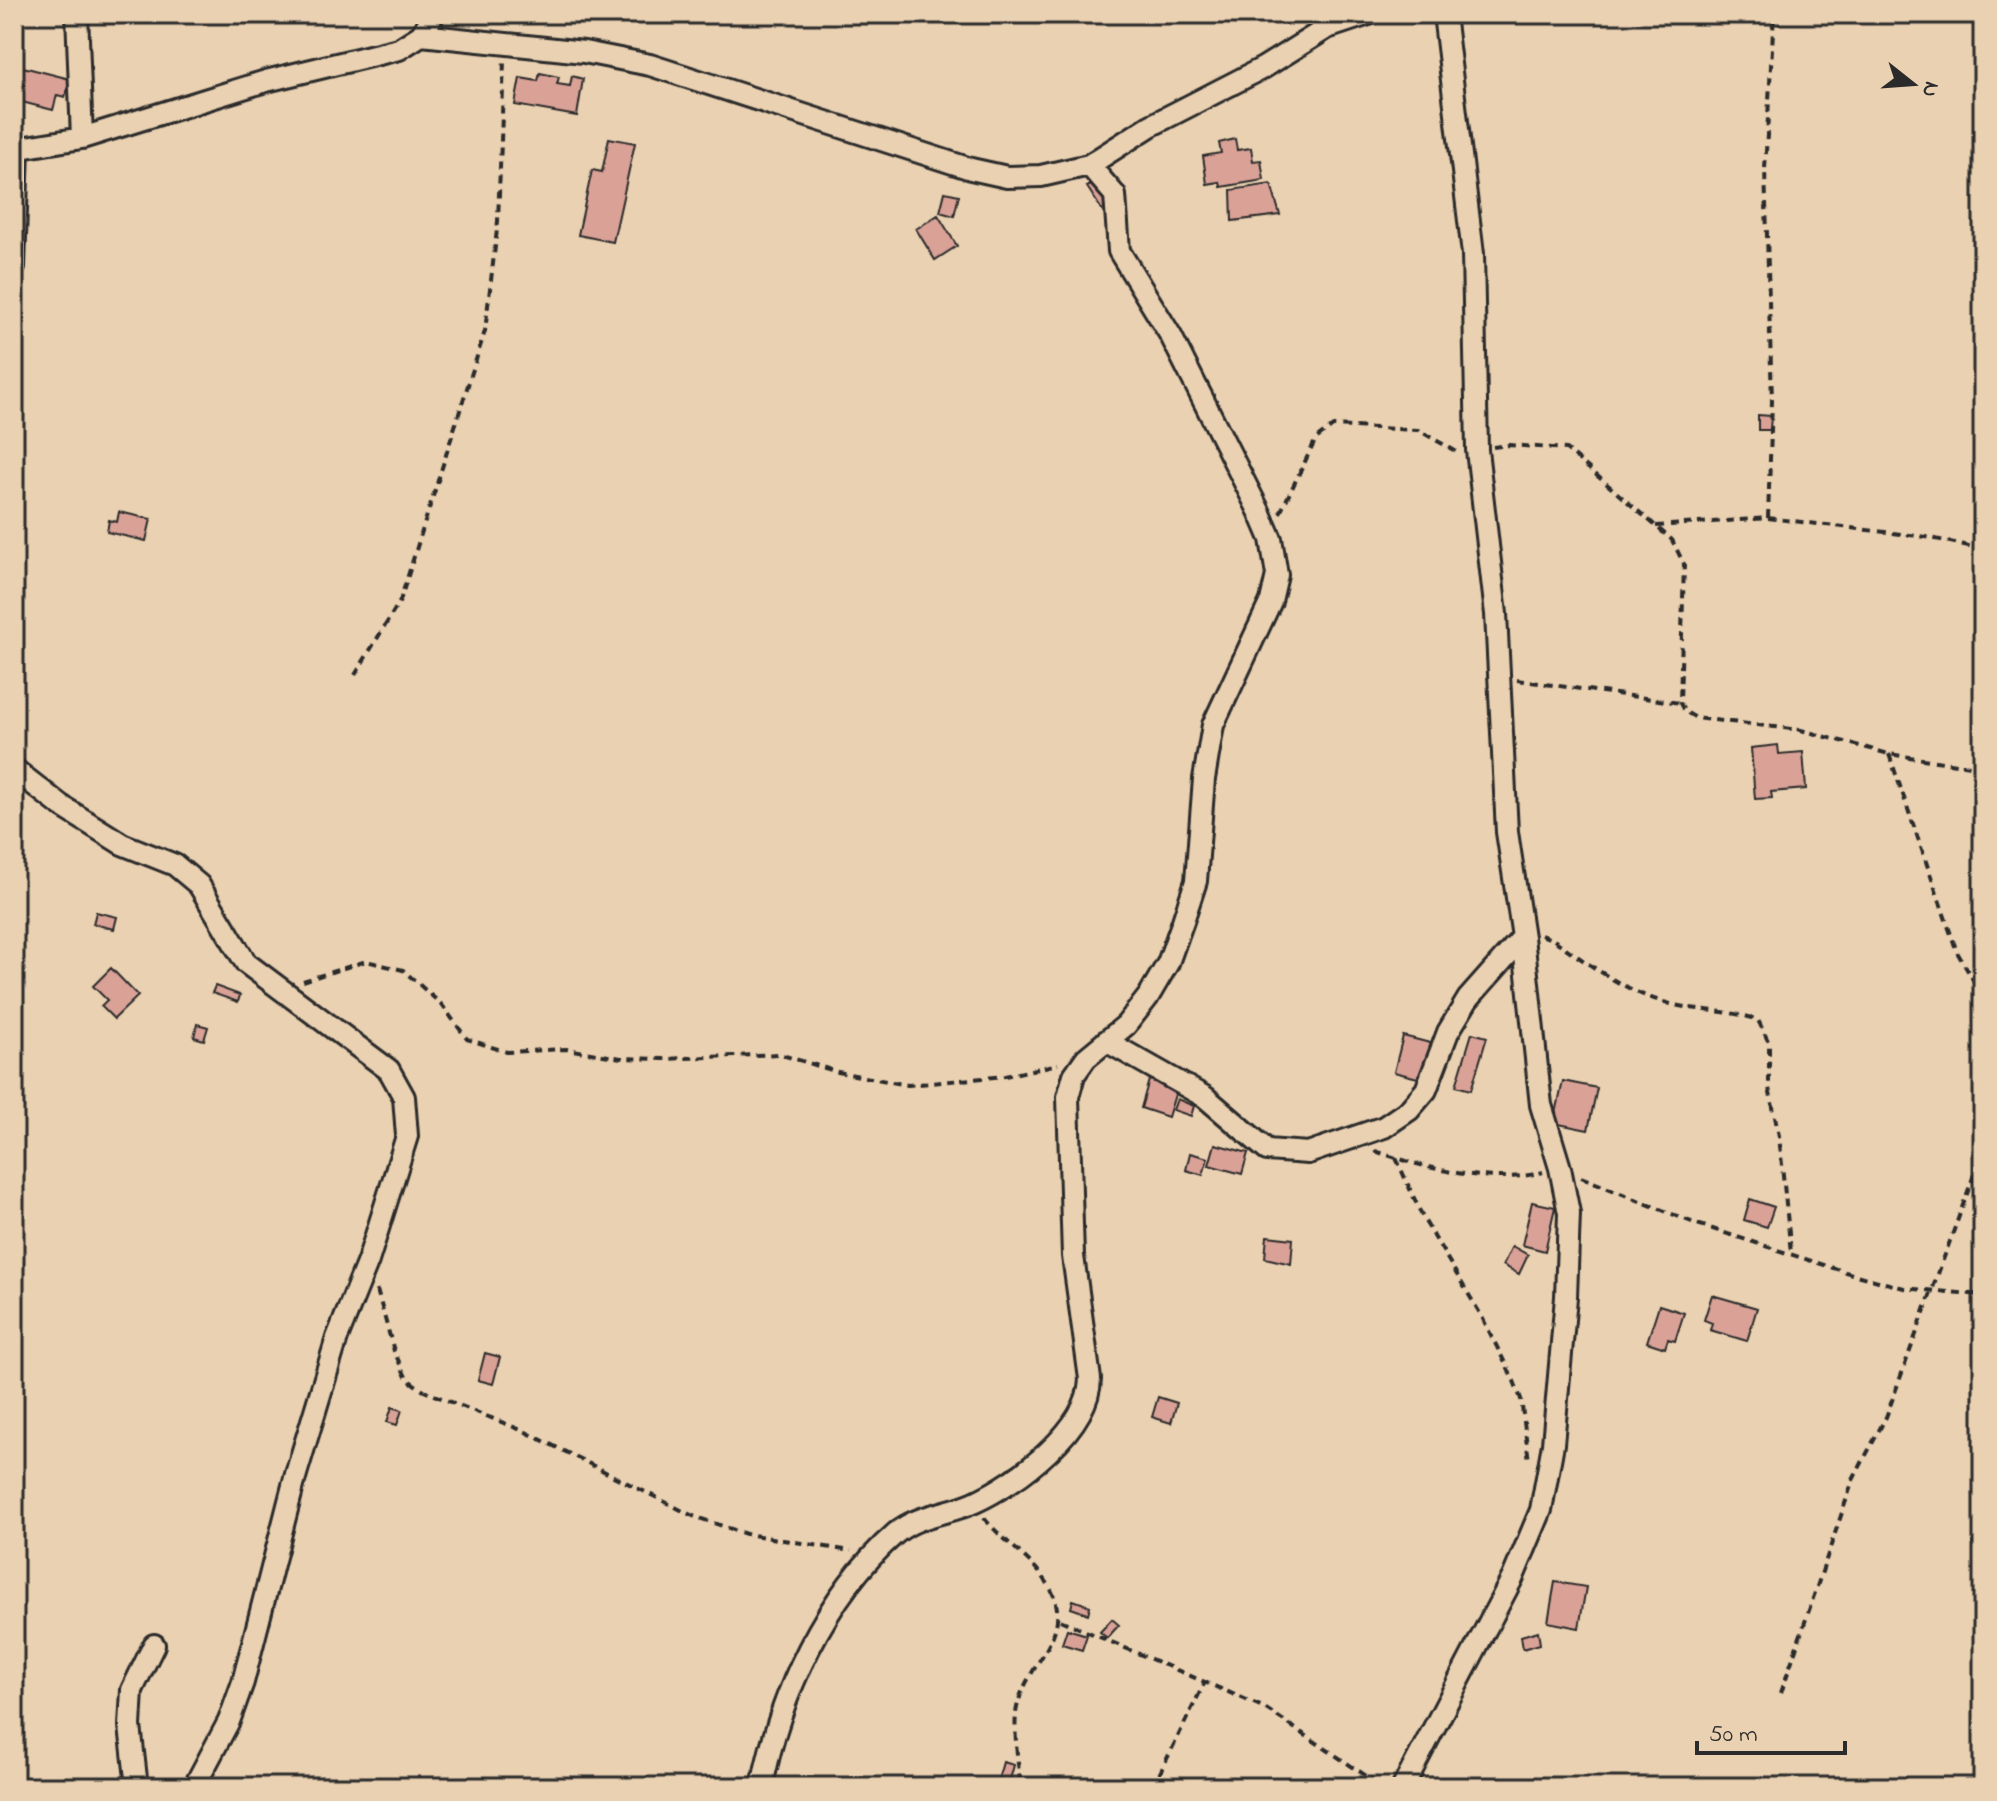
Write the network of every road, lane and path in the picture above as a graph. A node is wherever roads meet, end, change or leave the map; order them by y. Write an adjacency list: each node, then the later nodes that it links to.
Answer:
1 (77, 14): 8 (street)
2 (434, 14): 6 (street)
3 (1369, 14): 10 (street)
4 (1444, 14): 12 (street)
5 (1774, 14): 13 (path)
6 (421, 35): 7 (street); 8 (street)
7 (504, 42): 10 (street); 17 (path)
8 (82, 138): 9 (street)
9 (16, 149): 11 (street)
10 (1089, 165): 15 (street)
11 (14, 267)
12 (1477, 450): 14 (path); 15 (path); 18 (street)
13 (1768, 518): 14 (path); 16 (path)
14 (1654, 526): 19 (path)
15 (1268, 531): 26 (street)
16 (1983, 549)
17 (355, 675)
18 (1498, 678): 19 (path); 23 (street)
19 (1680, 703): 20 (path)
20 (1889, 754): 21 (path); 25 (path)
21 (1983, 768)
22 (14, 769): 24 (street)
23 (1523, 937): 28 (street); 31 (street); 32 (path)
24 (282, 987): 27 (path); 33 (street)
25 (1983, 997)
26 (1106, 1041): 27 (street); 28 (street)
27 (1086, 1058): 37 (street)
28 (1344, 1141): 30 (path)
29 (1983, 1150): 34 (path)
30 (1396, 1158): 31 (path); 36 (path)
31 (1560, 1168): 32 (path); 49 (street)
32 (1791, 1254): 34 (path)
33 (368, 1261): 38 (path); 44 (street)
34 (1935, 1291): 35 (path); 42 (path)
35 (1983, 1295)
36 (1529, 1467)
37 (972, 1503): 38 (street); 39 (path)
38 (872, 1560): 45 (street)
39 (1060, 1620): 41 (path); 46 (path)
40 (154, 1645): 43 (street)
41 (1205, 1682): 47 (path); 48 (path)
42 (1781, 1693)
43 (137, 1787)
44 (194, 1787)
45 (762, 1787)
46 (1021, 1787)
47 (1153, 1787)
48 (1383, 1787)
49 (1403, 1787)

